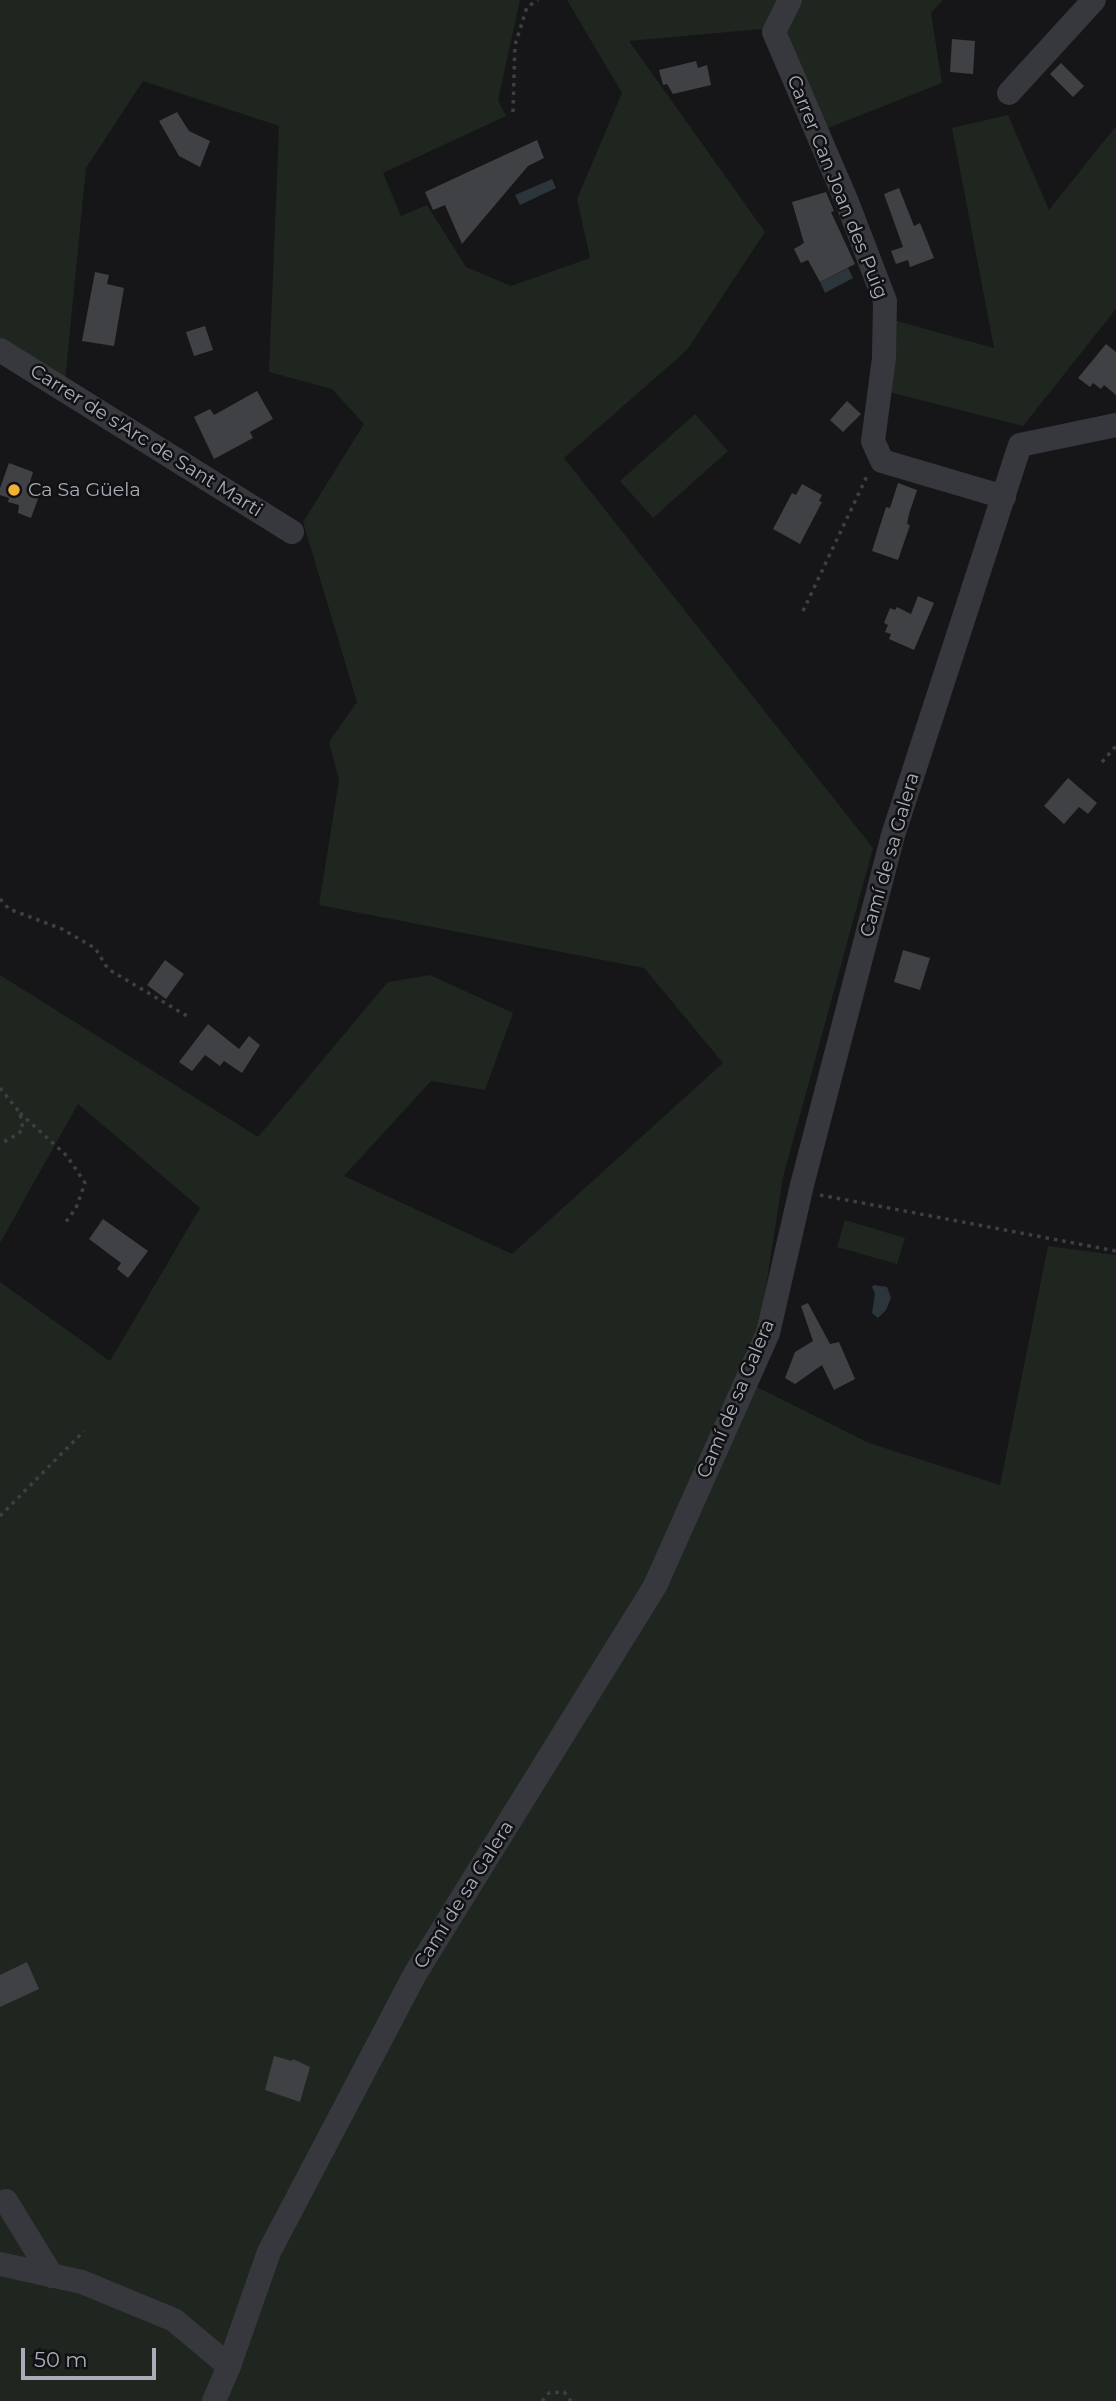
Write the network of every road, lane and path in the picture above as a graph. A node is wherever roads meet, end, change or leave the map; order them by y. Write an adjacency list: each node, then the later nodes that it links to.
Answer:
1 (538, 0): 5 (path)
2 (790, 0): 8 (street, Carrer Can Joan des Puig)
3 (1094, 0): 4 (street)
4 (1009, 93)
5 (513, 113)
6 (0, 350): 10 (street, Carrer de s'Arc de Sant Marti)
7 (1116, 425): 9 (street, Camí de sa Galera)
8 (878, 452): 9 (street); 11 (path)
9 (1004, 497): 19 (street, Camí de sa Galera)
10 (292, 532)
11 (803, 611)
12 (1116, 746): 13 (path)
13 (1102, 762)
14 (0, 899): 15 (path)
15 (187, 1016)
16 (0, 1088): 17 (path)
17 (20, 1114): 18 (path); 20 (path)
18 (0, 1143)
19 (800, 1192): 21 (path); 28 (street, Camí de sa Galera)
20 (65, 1223)
21 (1116, 1251)
22 (84, 1431): 23 (path)
23 (0, 1516)
24 (3, 2193): 25 (street); 27 (street)
25 (0, 2228)
26 (0, 2264): 27 (street)
27 (52, 2276): 28 (street)
28 (229, 2366): 29 (street, Camí de sa Galera)
29 (214, 2401)
30 (542, 2401): 31 (path)
31 (571, 2401)

